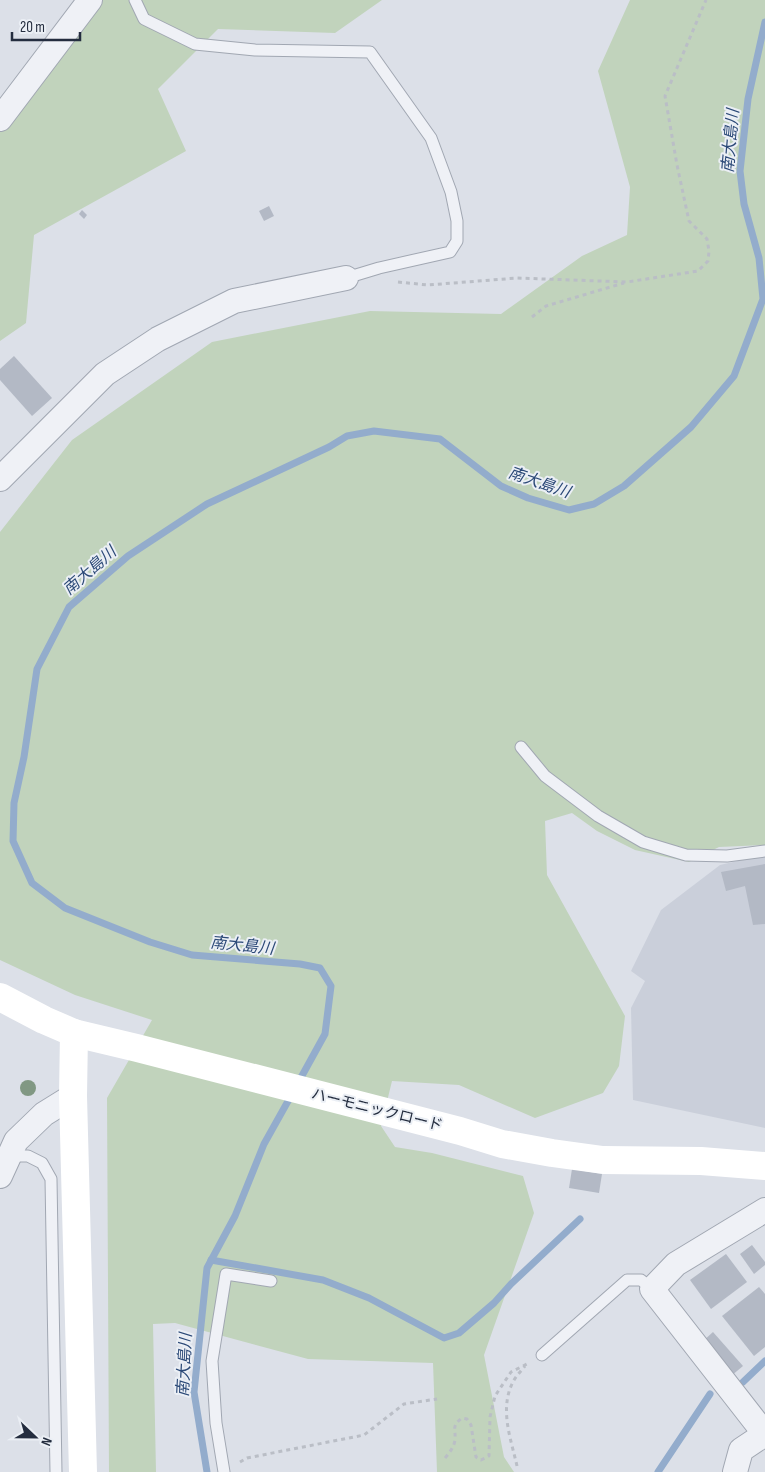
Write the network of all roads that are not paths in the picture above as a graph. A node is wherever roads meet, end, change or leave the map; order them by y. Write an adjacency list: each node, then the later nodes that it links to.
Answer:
1 (90, 0): 3 (street)
2 (135, 0): 4 (lane)
3 (0, 119)
4 (346, 278): 5 (street)
5 (0, 479)
6 (522, 747): 7 (lane)
7 (765, 851)
8 (0, 997): 9 (street, ハーモニックロード)
9 (74, 1033): 10 (street); 11 (street, ハーモニックロード)
10 (72, 1096): 12 (street); 20 (street)
11 (765, 1166)
12 (4, 1168): 19 (lane)
13 (765, 1210): 15 (street)
14 (271, 1281): 18 (lane)
15 (652, 1289): 16 (lane); 17 (street)
16 (542, 1355)
17 (765, 1434): 21 (street)
18 (223, 1470)
19 (56, 1472)
20 (83, 1472)
21 (735, 1472)

